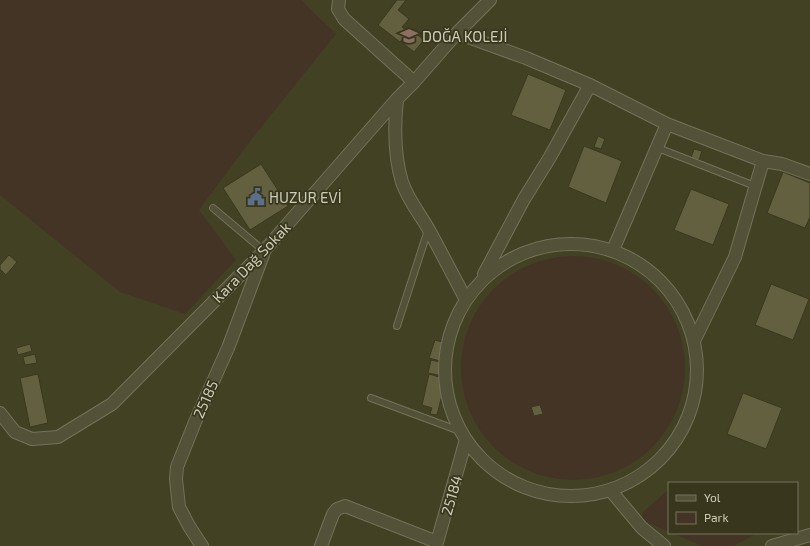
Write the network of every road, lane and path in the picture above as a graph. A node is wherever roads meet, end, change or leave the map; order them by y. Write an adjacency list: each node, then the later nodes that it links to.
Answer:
1 (339, 0): 4 (street)
2 (490, 0): 3 (street, Kara Dağ Sokak)
3 (457, 33): 4 (street, Kara Dağ Sokak); 5 (street)
4 (414, 82): 6 (street, Kara Dağ Sokak)
5 (590, 85): 7 (street); 16 (street)
6 (397, 99): 13 (street); 15 (street, Kara Dağ Sokak)
7 (668, 124): 8 (street); 9 (street)
8 (658, 148): 11 (lane); 14 (street)
9 (763, 161): 10 (street); 11 (street)
10 (810, 174)
11 (755, 186): 19 (street)
12 (213, 208): 15 (lane)
13 (428, 229): 17 (street); 18 (lane)
14 (614, 250): 16 (street); 19 (street)
15 (264, 251): 21 (street, Kara Dağ Sokak); 27 (street, 25185)
16 (483, 277): 17 (street)
17 (465, 298): 22 (street)
18 (397, 326)
19 (694, 341): 24 (street)
20 (371, 398): 22 (lane)
21 (0, 413)
22 (457, 430): 23 (street)
23 (465, 443): 24 (street); 26 (street, 25184)
24 (610, 491): 29 (street)
25 (810, 535): 30 (street)
26 (437, 544): 28 (street)
27 (202, 546)
28 (321, 546)
29 (664, 546)
30 (772, 546)

